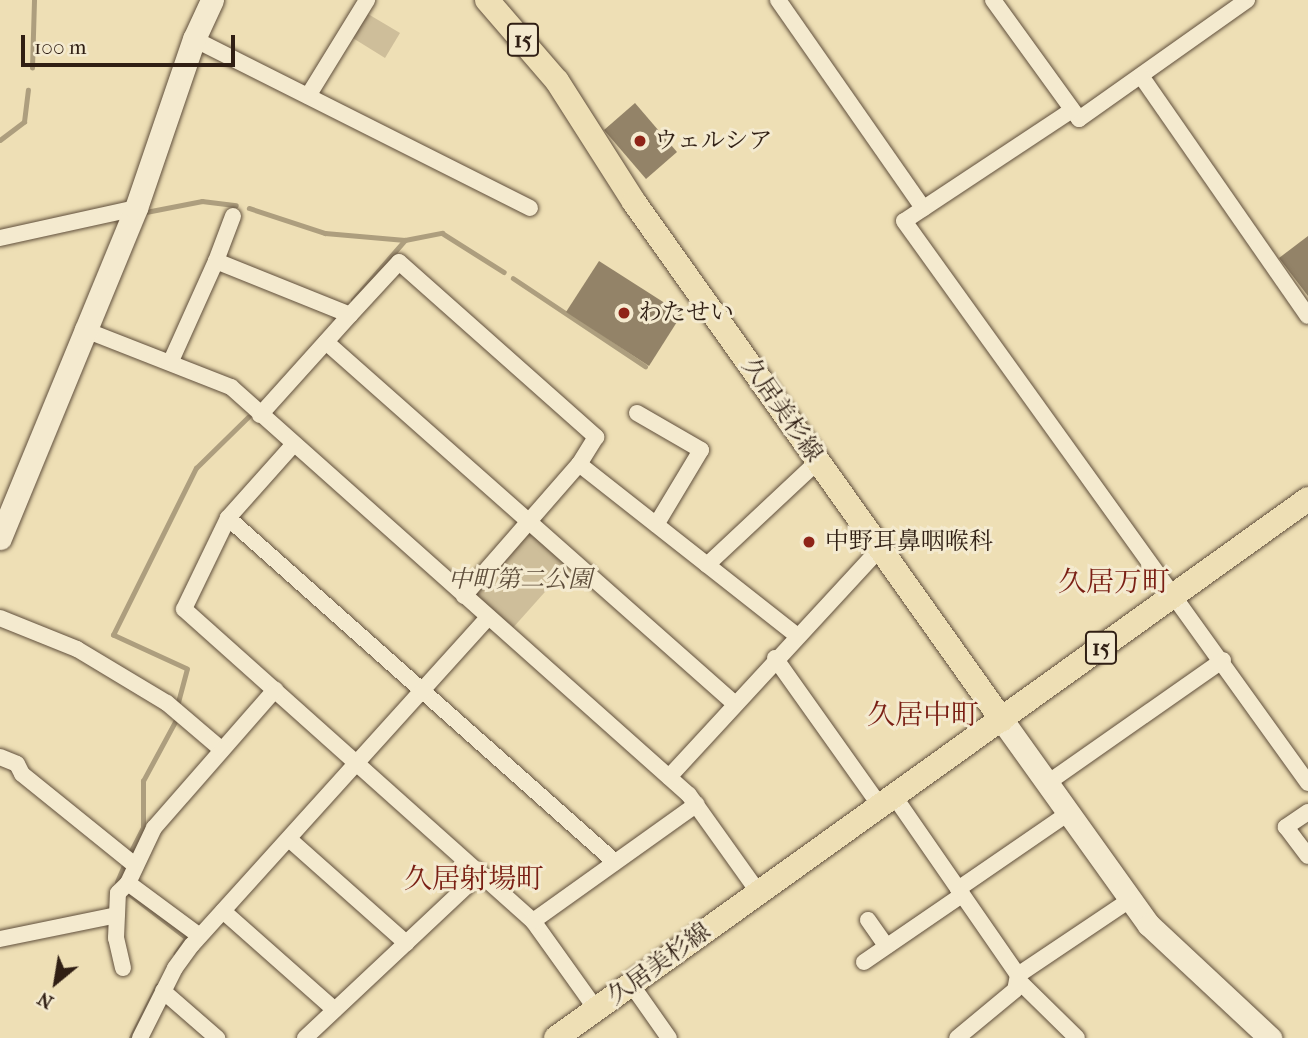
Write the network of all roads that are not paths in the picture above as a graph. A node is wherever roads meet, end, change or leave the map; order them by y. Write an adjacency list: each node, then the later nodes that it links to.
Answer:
1 (212, 0): 7 (street)
2 (367, 0): 9 (street)
3 (487, 0): 25 (main road, 久居美杉線 / 15)
4 (778, 0): 13 (street)
5 (993, 0): 10 (street)
6 (1247, 0): 8 (street)
7 (194, 39): 9 (street); 11 (street)
8 (1141, 76): 10 (street); 18 (street)
9 (308, 96): 12 (street)
10 (1072, 110): 13 (street)
11 (136, 208): 15 (street); 19 (street)
12 (530, 208)
13 (923, 208): 34 (street)
14 (233, 216): 16 (street)
15 (0, 238)
16 (216, 261): 17 (street); 21 (street)
17 (350, 315): 20 (street); 26 (street)
18 (1308, 316)
19 (83, 329): 21 (street); 31 (street)
20 (326, 342): 23 (street); 29 (street)
21 (171, 361): 23 (street)
22 (637, 413): 30 (street)
23 (260, 415): 24 (street)
24 (293, 445): 28 (street); 35 (street)
25 (818, 461): 32 (main road, 久居美杉線 / 15); 33 (street)
26 (579, 464): 29 (street); 30 (street)
27 (1308, 499): 34 (main road, 久居美杉線 / 15)
28 (229, 518): 41 (street); 42 (street)
29 (528, 522): 35 (street); 43 (street)
30 (656, 525): 33 (street)
31 (0, 538)
32 (882, 546): 38 (street); 44 (main road, 久居美杉線 / 15)
33 (707, 565): 38 (street)
34 (1175, 594): 40 (street); 44 (main road, 久居美杉線 / 15)
35 (464, 596): 36 (street)
36 (488, 617): 41 (street); 48 (street)
37 (0, 618): 45 (street)
38 (796, 635): 39 (street)
39 (775, 658): 43 (street); 51 (street)
40 (1223, 660): 49 (street); 50 (street)
41 (423, 689): 47 (street); 57 (street)
42 (275, 690): 45 (street); 47 (street)
43 (735, 704): 48 (street)
44 (1002, 720): 50 (street); 51 (main road, 久居美杉線 / 15)
45 (222, 750): 58 (street)
46 (0, 757): 58 (street)
47 (357, 763): 55 (street); 59 (street)
48 (669, 777): 52 (street)
49 (1308, 783)
50 (1046, 784): 54 (street)
51 (887, 802): 61 (main road, 久居美杉線 / 15); 62 (street)
52 (697, 804): 57 (street); 61 (street)
53 (1308, 812): 56 (street)
54 (1067, 814): 62 (street); 63 (street)
55 (289, 839): 64 (street); 70 (street)
56 (1308, 856)
57 (615, 862): 67 (street)
58 (131, 863): 60 (street)
59 (481, 873): 67 (street); 70 (street)
60 (128, 883): 65 (street); 68 (street)
61 (759, 892): 75 (main road, 久居美杉線 / 15)
62 (960, 892): 71 (street); 74 (street)
63 (1128, 901): 74 (street); 86 (street)
64 (223, 911): 68 (street); 78 (street)
65 (117, 915): 69 (street); 73 (street)
66 (868, 920): 71 (street)
67 (533, 921): 77 (street)
68 (200, 936): 76 (street)
69 (0, 939)
70 (406, 943): 78 (street)
71 (886, 946): 72 (street)
72 (864, 962)
73 (122, 968)
74 (1018, 978): 84 (street); 85 (street)
75 (631, 984): 77 (main road, 久居美杉線 / 15); 83 (street)
76 (163, 991): 79 (street); 80 (street)
77 (596, 1009): 82 (main road, 久居美杉線 / 15)
78 (335, 1010): 81 (street)
79 (140, 1038)
80 (217, 1038)
81 (305, 1038)
82 (556, 1038)
83 (669, 1038)
84 (957, 1038)
85 (1077, 1038)
86 (1270, 1038)

